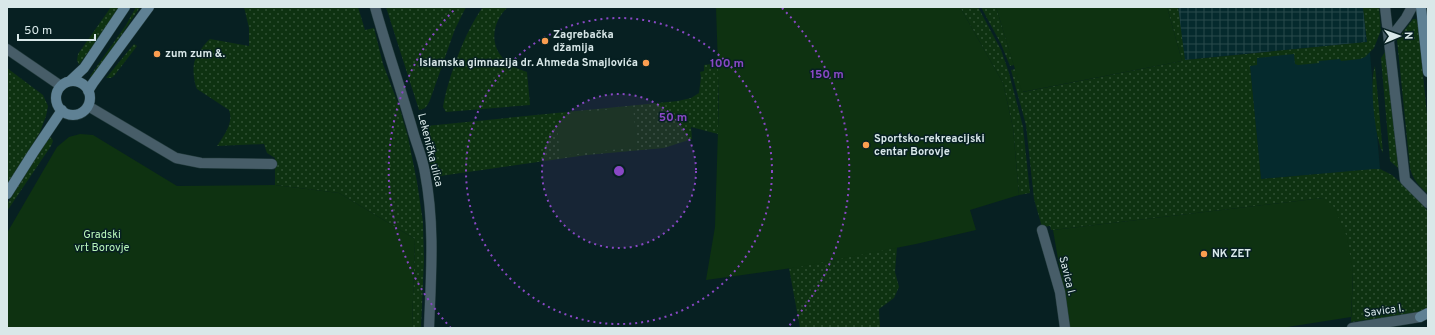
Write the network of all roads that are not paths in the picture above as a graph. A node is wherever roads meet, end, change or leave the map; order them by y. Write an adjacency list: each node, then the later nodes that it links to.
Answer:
1 (125, 7): 10 (street)
2 (149, 7): 11 (street)
3 (375, 7): 19 (street, Lekenička ulica)
4 (1385, 7): 7 (street)
5 (1412, 7): 7 (street)
6 (1421, 7): 9 (street)
7 (1389, 40): 16 (street)
8 (7, 48): 10 (street)
9 (1428, 72)
10 (65, 84): 11 (street); 13 (street)
11 (88, 91): 12 (street)
12 (88, 106): 13 (street); 14 (street)
13 (62, 110): 15 (street)
14 (272, 164)
15 (7, 194)
16 (1428, 203)
17 (1042, 230): 20 (street, Savica I.)
18 (1424, 315): 21 (street, Savica I.)
19 (429, 328)
20 (1065, 328)
21 (1352, 328)

